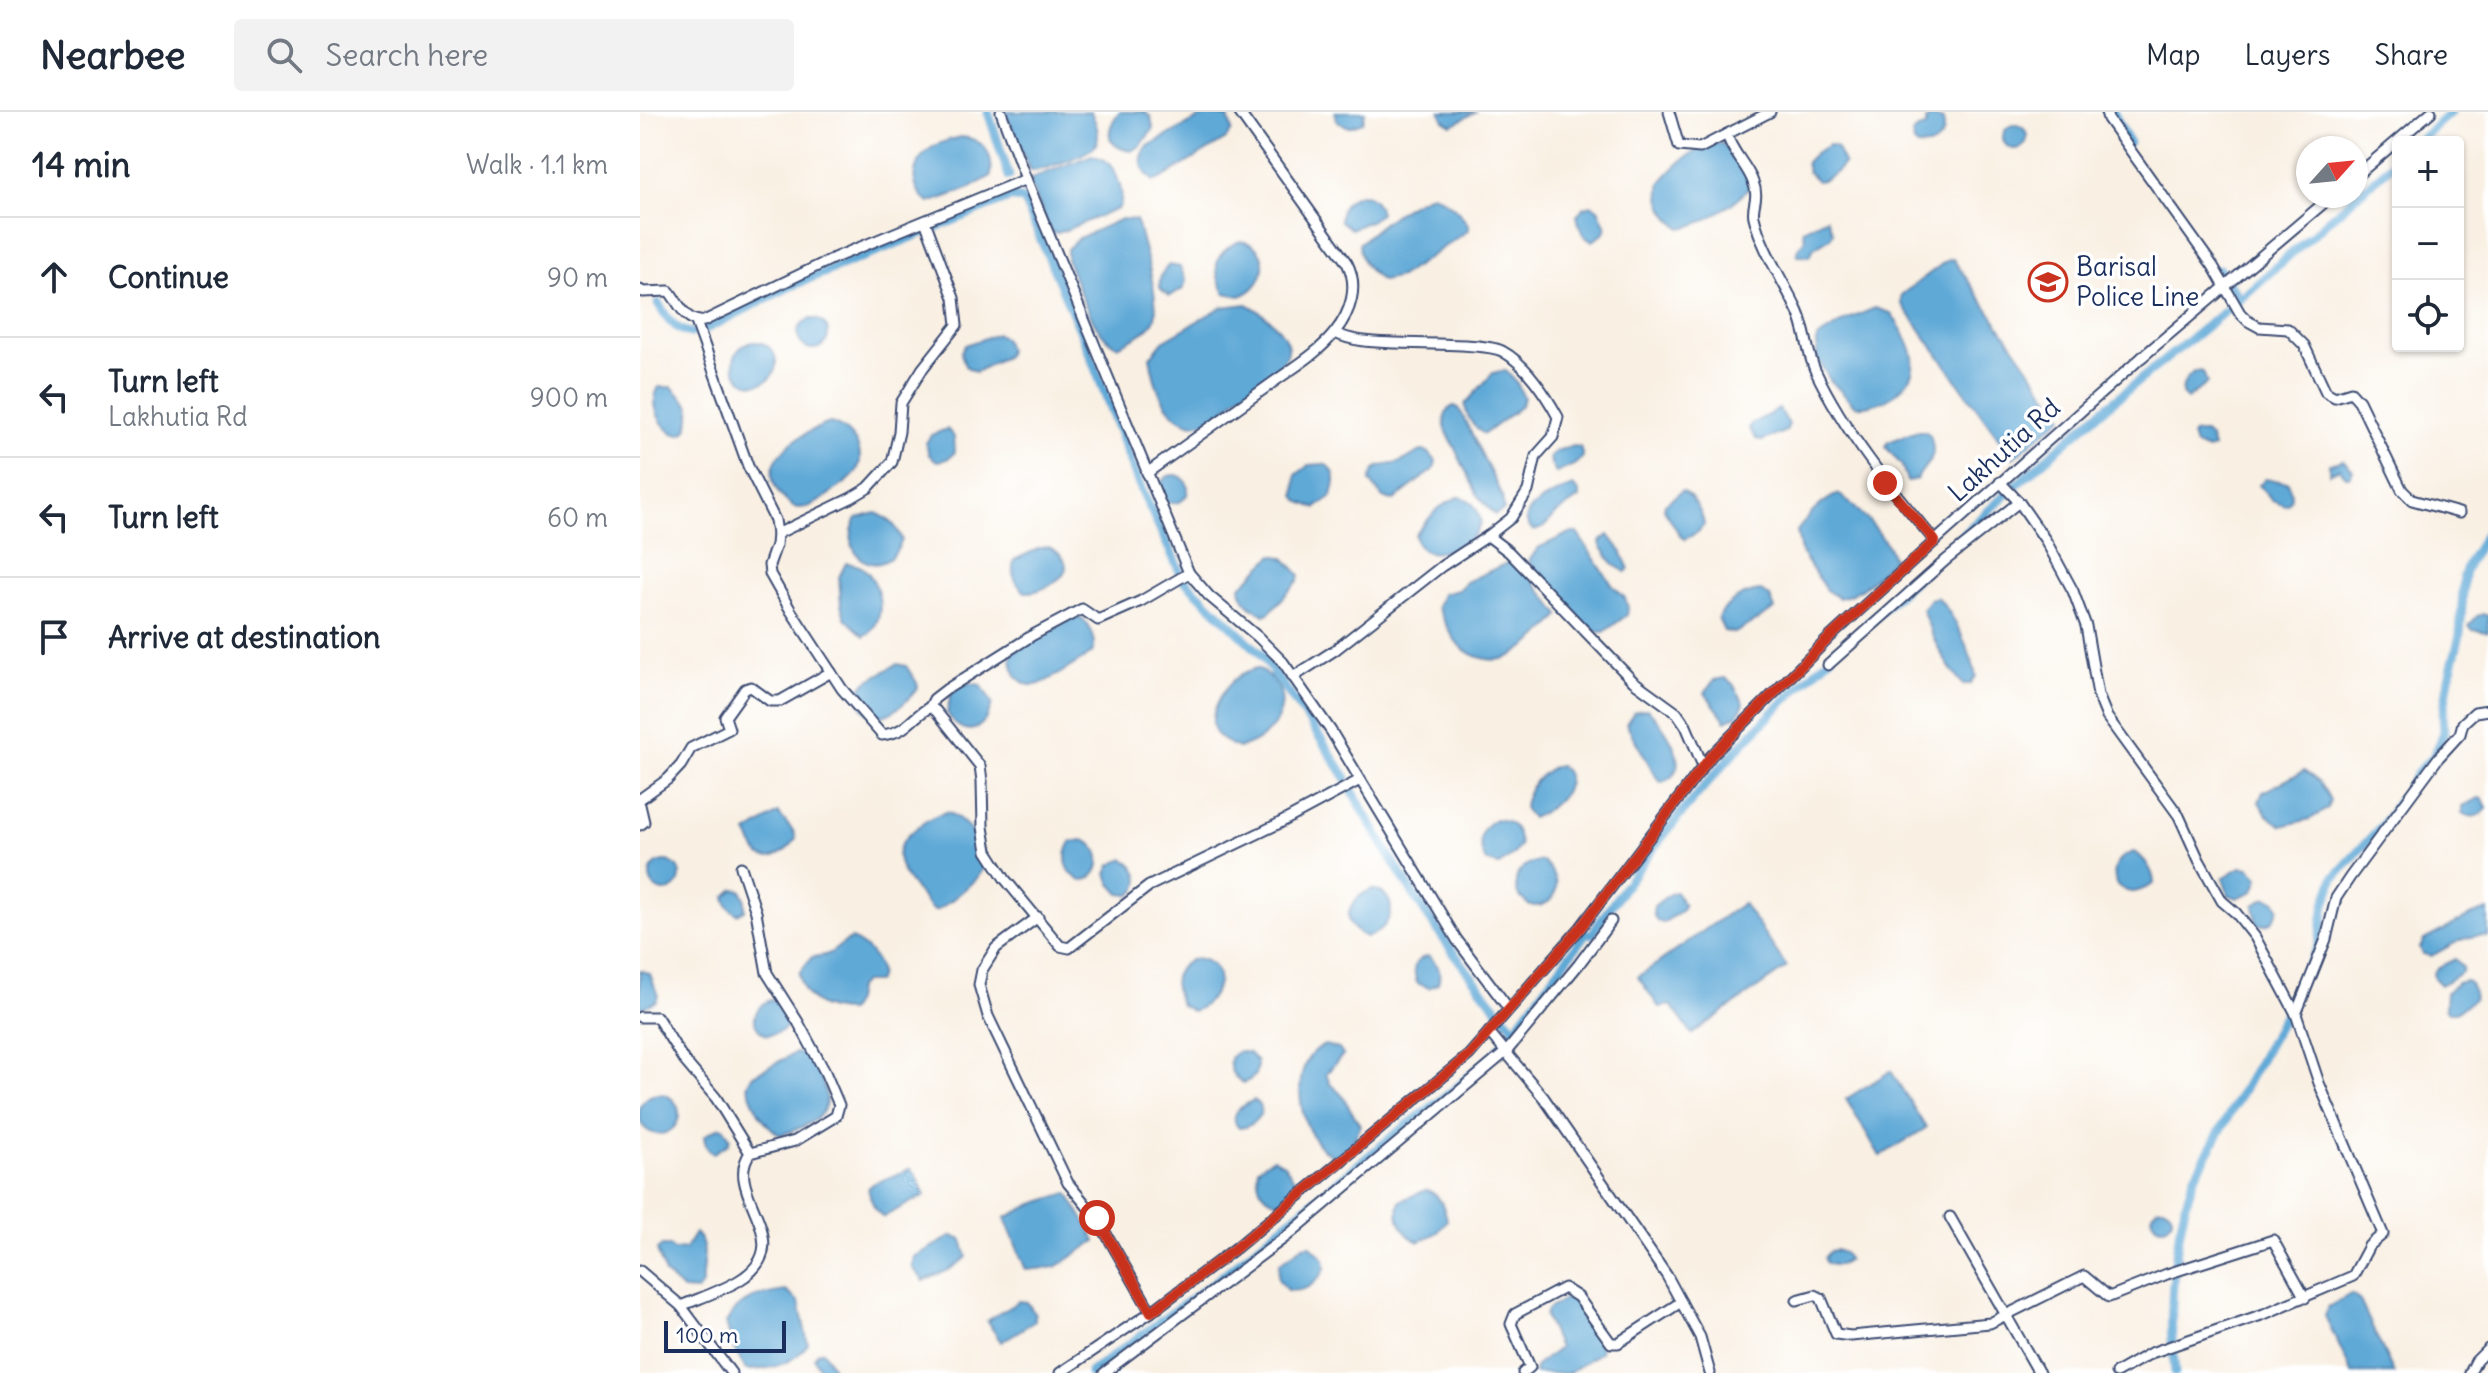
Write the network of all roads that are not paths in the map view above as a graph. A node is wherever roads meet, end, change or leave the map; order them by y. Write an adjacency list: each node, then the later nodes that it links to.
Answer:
1 (1001, 112): 9 (street)
2 (1239, 112): 15 (street)
3 (1669, 112): 7 (street)
4 (1770, 112): 7 (street)
5 (2106, 112): 12 (street)
6 (2431, 112): 8 (street)
7 (1727, 134): 22 (street)
8 (2368, 166)
9 (1026, 179): 11 (street); 16 (street)
10 (2318, 208): 12 (street, Lakhutia Rd)
11 (925, 221): 14 (street); 20 (street)
12 (2225, 286): 17 (street, Lakhutia Rd); 19 (street)
13 (640, 290): 14 (street)
14 (696, 322): 20 (street)
15 (1335, 333): 16 (street); 21 (street)
16 (1147, 473): 23 (street)
17 (2000, 482): 18 (street); 22 (street, Lakhutia Rd)
18 (2019, 502): 24 (street); 37 (street)
19 (2459, 513)
20 (777, 534): 25 (street)
21 (1488, 536): 26 (street); 29 (street)
22 (1935, 541): 29 (street, Lakhutia Rd)
23 (1189, 573): 26 (street); 27 (street)
24 (1828, 665)
25 (831, 672): 27 (street); 31 (street)
26 (1293, 677): 30 (street)
27 (930, 707): 34 (street)
28 (2488, 710): 37 (street)
29 (1703, 766): 36 (street, Lakhutia Rd)
30 (1360, 780): 34 (street); 36 (street)
31 (640, 802): 32 (street)
32 (640, 825)
33 (741, 867): 41 (street)
34 (1038, 917): 48 (street)
35 (1611, 921): 40 (street)
36 (1509, 1009): 39 (street, Lakhutia Rd)
37 (2296, 1014): 44 (street)
38 (640, 1017): 41 (street)
39 (1489, 1032): 40 (street); 48 (street, Lakhutia Rd)
40 (1507, 1051): 46 (street); 54 (street)
41 (750, 1153): 47 (street)
42 (1950, 1217): 49 (street)
43 (640, 1271): 47 (street)
44 (2305, 1298): 49 (street); 57 (street)
45 (1797, 1300): 49 (street)
46 (1681, 1302): 51 (street); 55 (street)
47 (681, 1306): 52 (street)
48 (1151, 1312): 53 (street, Lakhutia Rd)
49 (2007, 1314): 56 (street)
50 (2488, 1349): 58 (street)
51 (1528, 1371)
52 (731, 1373)
53 (1060, 1373)
54 (1104, 1373)
55 (1710, 1373)
56 (2039, 1373)
57 (2116, 1373)
58 (2470, 1373)

